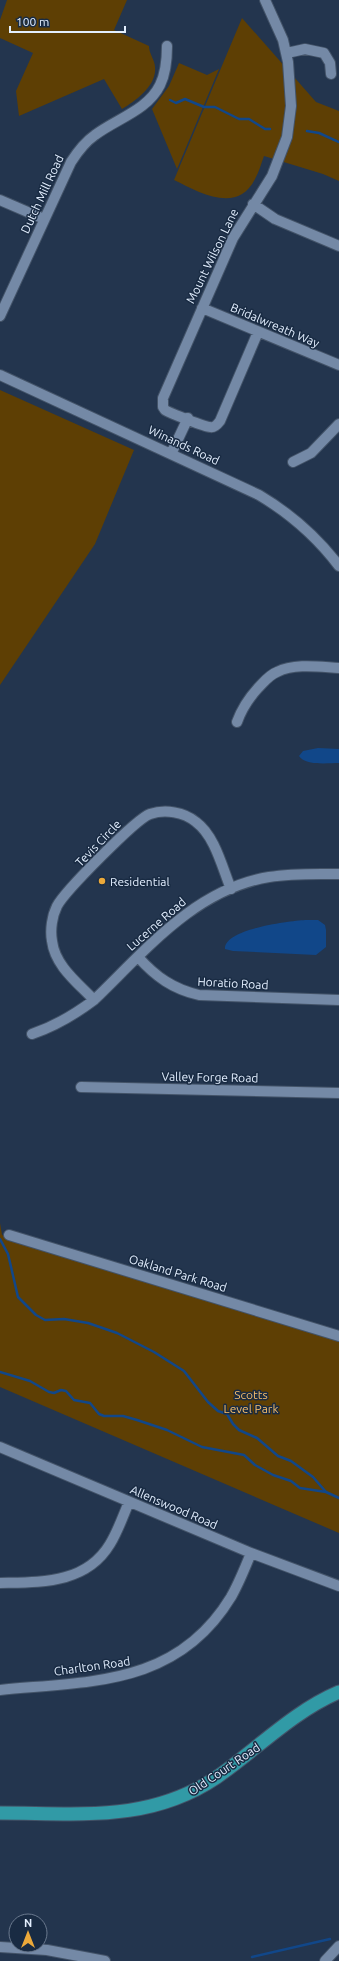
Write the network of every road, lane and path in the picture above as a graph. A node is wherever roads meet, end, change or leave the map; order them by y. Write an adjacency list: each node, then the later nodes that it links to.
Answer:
1 (265, 0): 3 (street, Mount Wilson Lane)
2 (168, 46): 7 (street, Dutch Mill Road)
3 (287, 53): 4 (street); 6 (street, Mount Wilson Lane)
4 (331, 74)
5 (0, 200): 7 (street)
6 (253, 204): 8 (street); 9 (street, Mount Wilson Lane)
7 (44, 219): 10 (street, Dutch Mill Road)
8 (339, 246)
9 (202, 308): 11 (street, Bridalwreath Way); 14 (street, Mount Wilson Lane)
10 (0, 316)
11 (258, 332): 12 (street, Bridalwreath Way); 14 (street)
12 (339, 365)
13 (0, 375): 16 (street, Winands Road)
14 (188, 418): 16 (street)
15 (339, 424): 17 (street)
16 (171, 454): 18 (street, Winands Road)
17 (293, 462)
18 (339, 566)
19 (339, 668): 20 (street)
20 (237, 722)
21 (339, 874): 22 (street, Lucerne Road)
22 (231, 888): 23 (street, Lucerne Road); 24 (street, Tevis Circle)
23 (138, 957): 24 (street, Lucerne Road); 25 (street, Horatio Road)
24 (94, 1000): 26 (street, Lucerne Road)
25 (339, 1000)
26 (32, 1034)
27 (81, 1087): 28 (street, Valley Forge Road)
28 (339, 1093)
29 (9, 1235): 30 (street, Oakland Park Road)
30 (339, 1336)
31 (0, 1447): 32 (street, Allenswood Road)
32 (129, 1502): 33 (street, Allenswood Road); 34 (street)
33 (251, 1554): 35 (street, Allenswood Road); 36 (street, Charlton Road)
34 (0, 1583)
35 (339, 1586)
36 (0, 1690)
37 (339, 1692): 38 (main road, Old Court Road)
38 (0, 1813)
39 (339, 1946): 42 (street)
40 (0, 1947): 41 (street)
41 (105, 1961)
42 (325, 1961)

